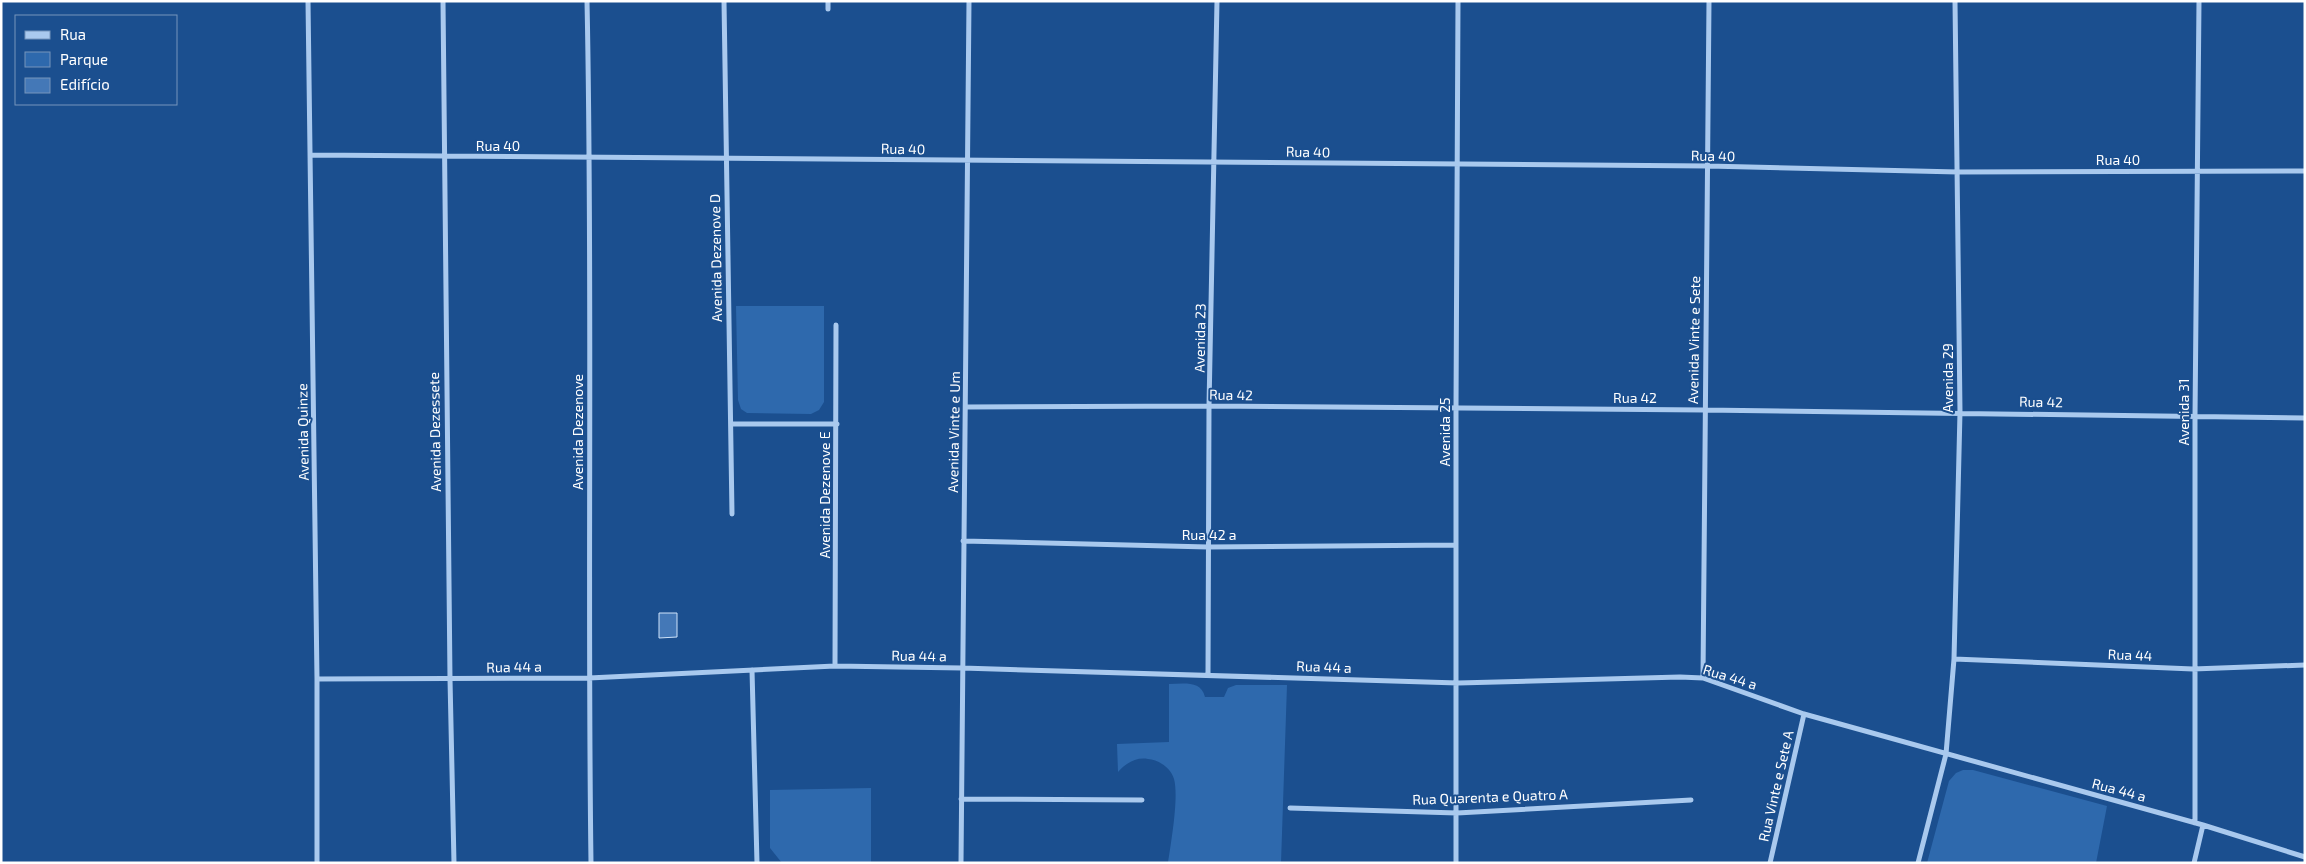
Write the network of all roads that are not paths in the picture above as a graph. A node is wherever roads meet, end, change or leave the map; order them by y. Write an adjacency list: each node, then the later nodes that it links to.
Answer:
1 (308, 1): 13 (street, Avenida Quinze)
2 (443, 1): 14 (street, Avenida Dezessete)
3 (587, 1): 15 (street, Avenida Dezenove)
4 (724, 1): 16 (street, Avenida Dezenove D)
5 (828, 1): 12 (street)
6 (969, 1): 17 (street, Avenida Vinte e Um)
7 (1217, 1): 18 (street, Avenida 23)
8 (1458, 1): 19 (street, Avenida 25)
9 (1709, 1): 20 (street, Avenida Vinte e Sete)
10 (1955, 1): 23 (street, Avenida 29)
11 (2199, 1): 21 (street, Avenida 31)
12 (828, 9)
13 (311, 155): 14 (street, Rua 40); 47 (street, Avenida Quinze)
14 (443, 157): 15 (street, Rua 40); 48 (street, Avenida Dezessete)
15 (590, 158): 16 (street, Rua 40); 45 (street, Avenida Dezenove)
16 (726, 158): 17 (street, Rua 40); 32 (street, Avenida Dezenove D)
17 (970, 161): 18 (street, Rua 40); 26 (street, Avenida Vinte e Um)
18 (1215, 162): 19 (street, Rua 40); 25 (street, Avenida 23)
19 (1458, 164): 20 (street, Rua 40); 27 (street, Avenida 25)
20 (1708, 166): 23 (street, Rua 40); 28 (street, Avenida Vinte e Sete)
21 (2197, 171): 22 (street, Rua 40); 23 (street, Rua 40); 30 (street, Avenida 31)
22 (2305, 171)
23 (1958, 172): 29 (street, Avenida 29)
24 (836, 325): 33 (street, Avenida Dezenove E)
25 (1209, 406): 26 (street, Rua 42); 27 (street, Rua 42); 37 (street, Avenida 23)
26 (966, 407): 35 (street, Avenida Vinte e Um)
27 (1456, 409): 28 (street, Rua 42); 36 (street, Avenida 25)
28 (1704, 410): 29 (street, Rua 42); 46 (street, Avenida Vinte e Sete)
29 (1960, 412): 30 (street, Rua 42); 38 (street, Avenida 29)
30 (2195, 418): 31 (street, Rua 42); 42 (street, Avenida 31)
31 (2305, 418)
32 (731, 424): 33 (street); 34 (street, Avenida Dezenove D)
33 (836, 424): 40 (street, Avenida Dezenove E)
34 (732, 514)
35 (962, 541): 37 (street, Rua 42 a); 41 (street, Avenida Vinte e Um)
36 (1456, 545): 37 (street, Rua 42 a); 49 (street, Avenida 25)
37 (1208, 546): 44 (street, Avenida 23)
38 (1954, 659): 42 (street, Rua 44); 51 (street, Avenida 29)
39 (2305, 665): 42 (street, Rua 44)
40 (835, 666): 41 (street, Rua 44 a); 43 (street, Rua 44 a)
41 (962, 668): 44 (street, Rua 44 a); 52 (street, Avenida Vinte e Um)
42 (2193, 669): 57 (street, Avenida 31)
43 (752, 670): 45 (street, Rua 44 a); 63 (street)
44 (1208, 675): 49 (street, Rua 44 a)
45 (588, 678): 48 (street, Rua 44 a); 62 (street, Avenida Dezenove)
46 (1703, 678): 49 (street, Rua 44 a); 50 (street, Rua 44 a)
47 (317, 679): 48 (street, Rua 44 a); 60 (street, Avenida Quinze)
48 (450, 679): 61 (street, Avenida Dezessete)
49 (1458, 683): 56 (street, Avenida 25)
50 (1804, 714): 51 (street, Rua 44 a); 66 (street, Rua Vinte e Sete A)
51 (1946, 754): 57 (street, Rua 44 a); 67 (street, Avenida 29)
52 (961, 799): 53 (street); 64 (street, Avenida Vinte e Um)
53 (1142, 800)
54 (1691, 800): 56 (street, Rua Quarenta e Quatro A)
55 (1290, 808): 56 (street, Rua Quarenta e Quatro A)
56 (1457, 813): 65 (street, Avenida 25)
57 (2195, 823): 58 (street, Rua 44 a)
58 (2203, 825): 59 (street, Rua 44 a); 68 (street)
59 (2305, 857)
60 (317, 863)
61 (454, 863)
62 (591, 863)
63 (756, 863)
64 (961, 863)
65 (1456, 863)
66 (1770, 863)
67 (1918, 863)
68 (2194, 863)

